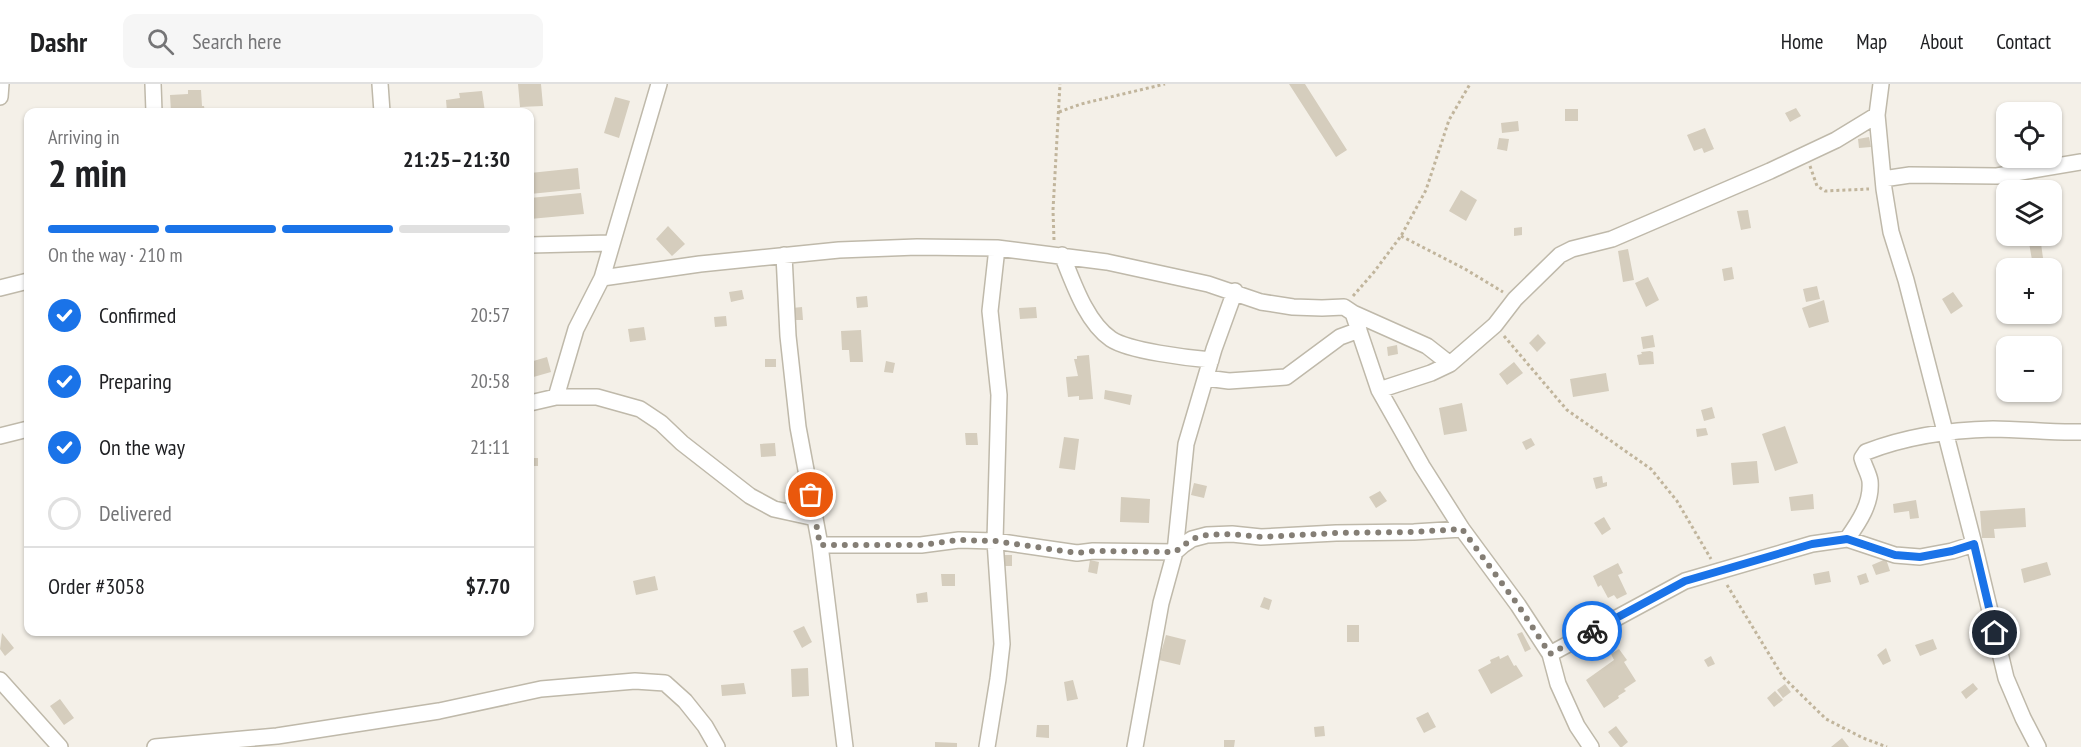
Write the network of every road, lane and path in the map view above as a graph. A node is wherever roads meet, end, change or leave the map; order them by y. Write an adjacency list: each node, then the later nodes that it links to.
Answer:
1 (2, 84): 9 (street)
2 (153, 84): 10 (street)
3 (380, 84): 11 (street)
4 (659, 84): 18 (street)
5 (1060, 84): 12 (path)
6 (1165, 84): 12 (path)
7 (1470, 84): 17 (path)
8 (1881, 84): 13 (street)
9 (0, 97)
10 (154, 108)
11 (382, 108)
12 (1059, 112): 22 (path)
13 (1877, 115): 14 (street); 16 (street)
14 (1806, 153): 16 (path); 27 (street)
15 (2081, 162): 16 (street)
16 (1883, 184): 38 (street)
17 (1401, 236): 27 (path); 28 (path)
18 (611, 243): 19 (street); 23 (street)
19 (534, 245)
20 (997, 248): 21 (street); 22 (street); 44 (street)
21 (784, 255): 23 (street); 41 (street)
22 (1058, 255): 26 (street); 31 (street)
23 (602, 278): 35 (street)
24 (24, 282): 25 (street)
25 (0, 288)
26 (1235, 291): 28 (street); 31 (street)
27 (1515, 299): 29 (street)
28 (1348, 310): 30 (street); 32 (street)
29 (1495, 325): 32 (street); 48 (path)
30 (1359, 330): 33 (street); 34 (street)
31 (1211, 360): 33 (street)
32 (1450, 364): 34 (street)
33 (1206, 378): 47 (street)
34 (1379, 390): 42 (street)
35 (556, 397): 36 (street); 41 (street)
36 (534, 402)
37 (24, 430): 40 (street)
38 (1945, 432): 39 (street); 43 (street); 45 (street)
39 (2081, 432)
40 (0, 436)
41 (815, 518): 46 (street)
42 (1462, 529): 47 (street); 49 (street)
43 (1847, 539): 45 (street); 48 (street)
44 (995, 541): 46 (street); 47 (street); 55 (street)
45 (1974, 544): 59 (street)
46 (820, 545): 54 (street)
47 (1175, 552): 56 (street)
48 (1718, 571): 49 (street); 58 (path)
49 (1550, 654): 57 (street)
50 (0, 680): 51 (street)
51 (60, 747)
52 (154, 747): 53 (street)
53 (717, 747)
54 (844, 747)
55 (987, 747)
56 (1136, 747)
57 (1591, 747)
58 (1887, 747)
59 (2038, 747)

